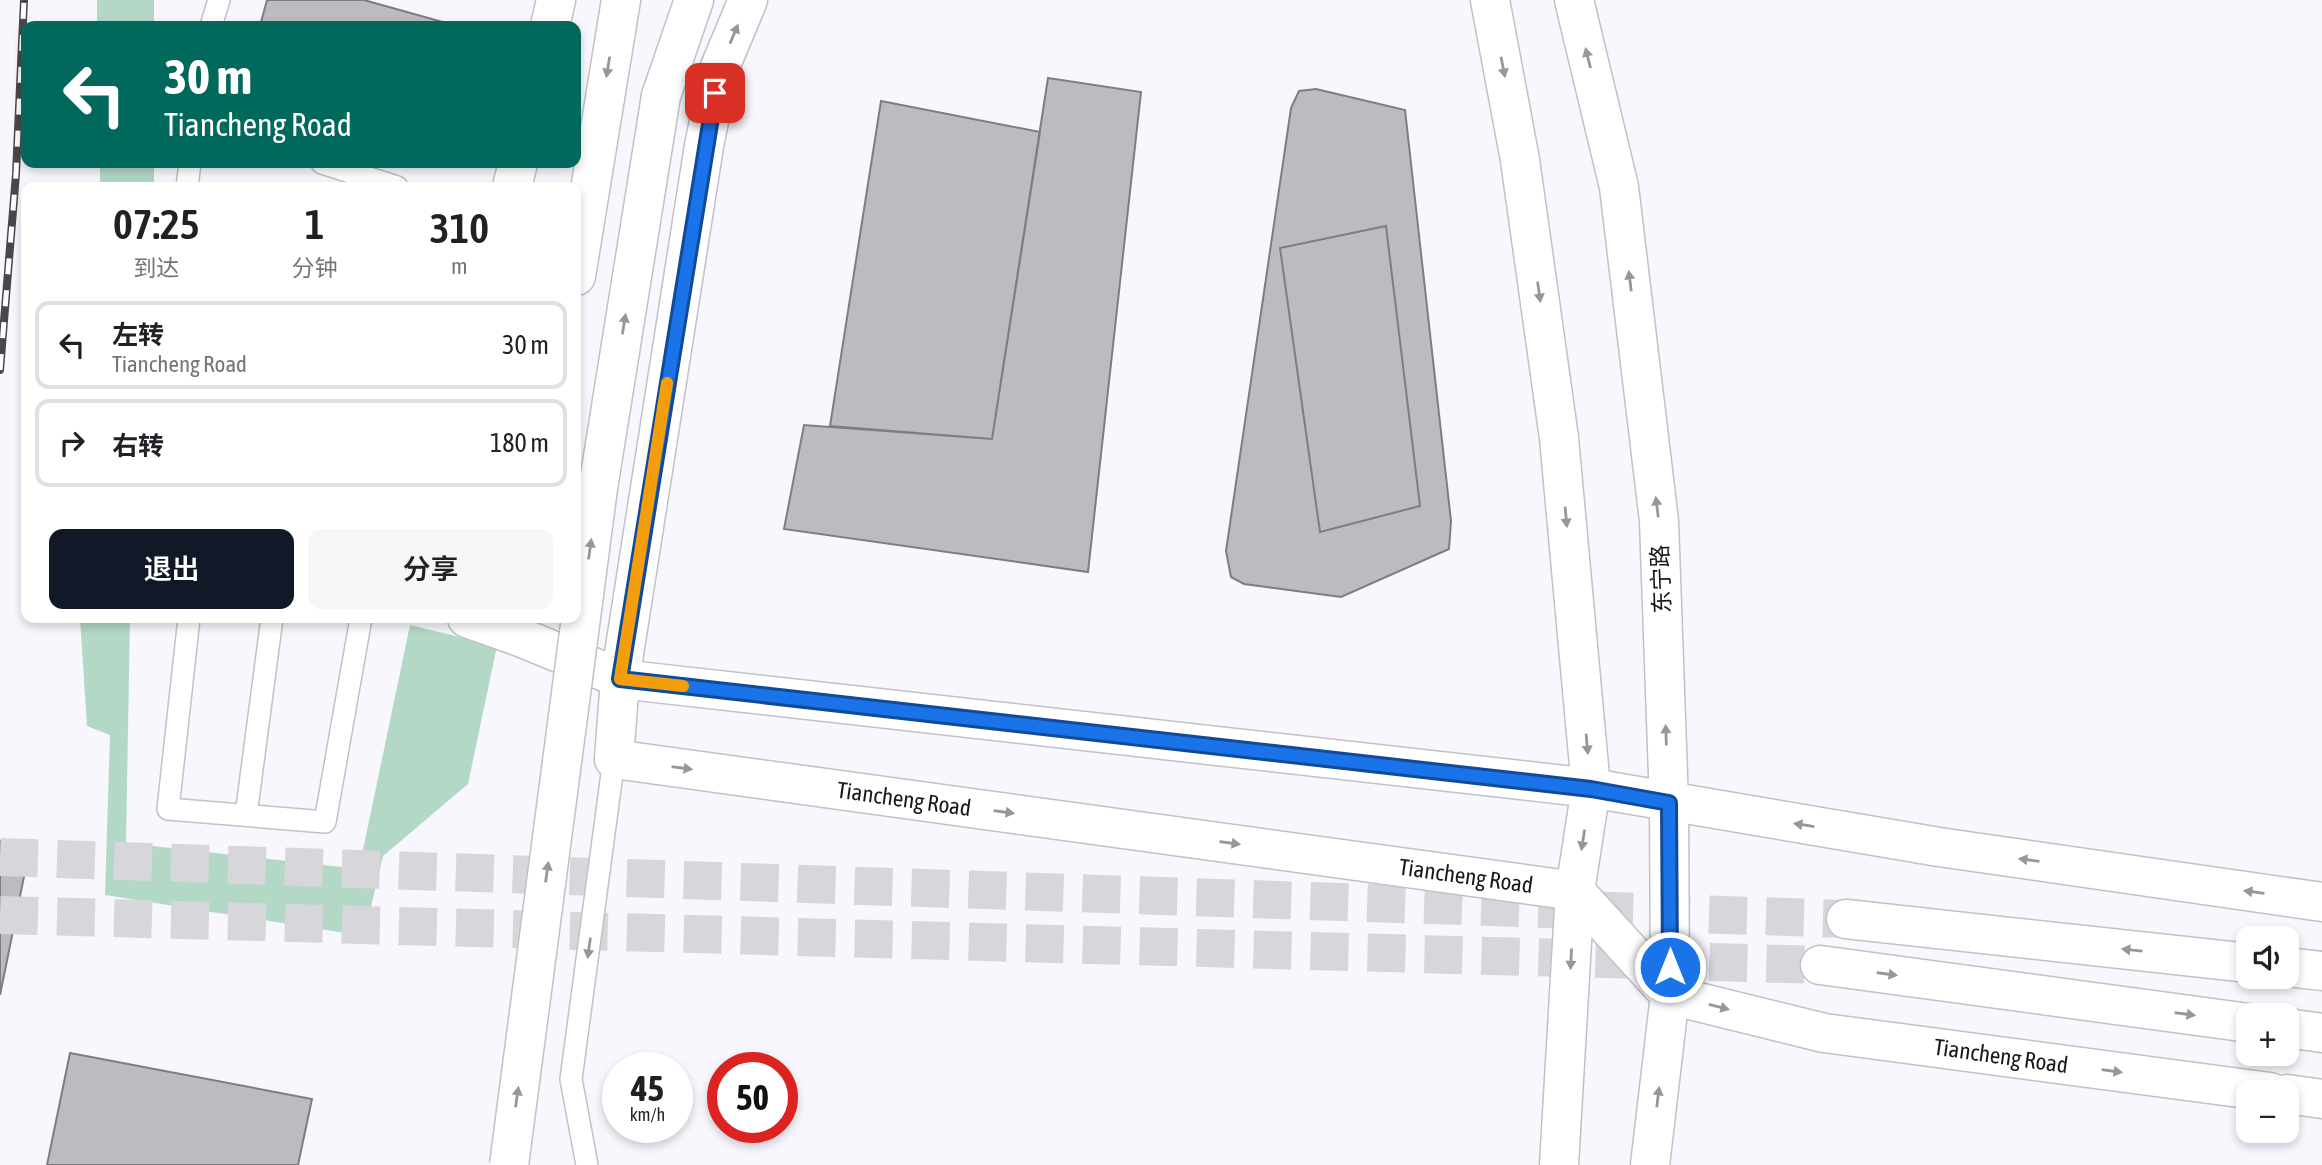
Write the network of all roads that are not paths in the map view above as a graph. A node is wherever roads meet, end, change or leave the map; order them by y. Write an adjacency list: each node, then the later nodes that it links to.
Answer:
1 (219, 0): 8 (lane)
2 (556, 0): 9 (main road)
3 (621, 0): 12 (main road, one-way to 12)
4 (694, 0): 13 (main road, one-way to 4, bridge)
5 (748, 0): 20 (main road, one-way to 5)
6 (1490, 0): 22 (main road, one-way to 22)
7 (1574, 0): 23 (main road, 东宁路, one-way to 7)
8 (213, 21)
9 (551, 21)
10 (338, 168): 11 (lane)
11 (381, 182)
12 (581, 245)
13 (581, 617)
14 (188, 623): 24 (lane)
15 (271, 623): 24 (lane)
16 (360, 623): 24 (lane)
17 (498, 623): 19 (main road)
18 (580, 623): 39 (main road, one-way to 18, bridge)
19 (522, 627): 20 (main road)
20 (620, 679): 21 (main road); 22 (main road)
21 (614, 759): 25 (main road, Tiancheng Road, one-way to 25); 40 (lane, one-way to 40)
22 (1591, 789): 23 (main road); 25 (main road, one-way to 25)
23 (1669, 803): 26 (main road, one-way to 23); 32 (main road, 东宁路)
24 (246, 815)
25 (1575, 891): 32 (main road); 41 (main road, one-way to 41)
26 (2322, 902)
27 (1846, 919): 28 (main road, one-way to 27)
28 (2236, 962)
29 (1820, 965): 33 (main road, one-way to 33)
30 (2299, 968): 31 (main road)
31 (2322, 971)
32 (1670, 995): 36 (main road, Tiancheng Road, one-way to 36); 42 (main road, 东宁路, one-way to 32)
33 (2236, 1021)
34 (2299, 1030): 35 (main road)
35 (2322, 1033)
36 (2236, 1087)
37 (2299, 1096): 38 (main road)
38 (2322, 1099)
39 (509, 1165)
40 (587, 1165)
41 (1559, 1165)
42 (1650, 1165)

